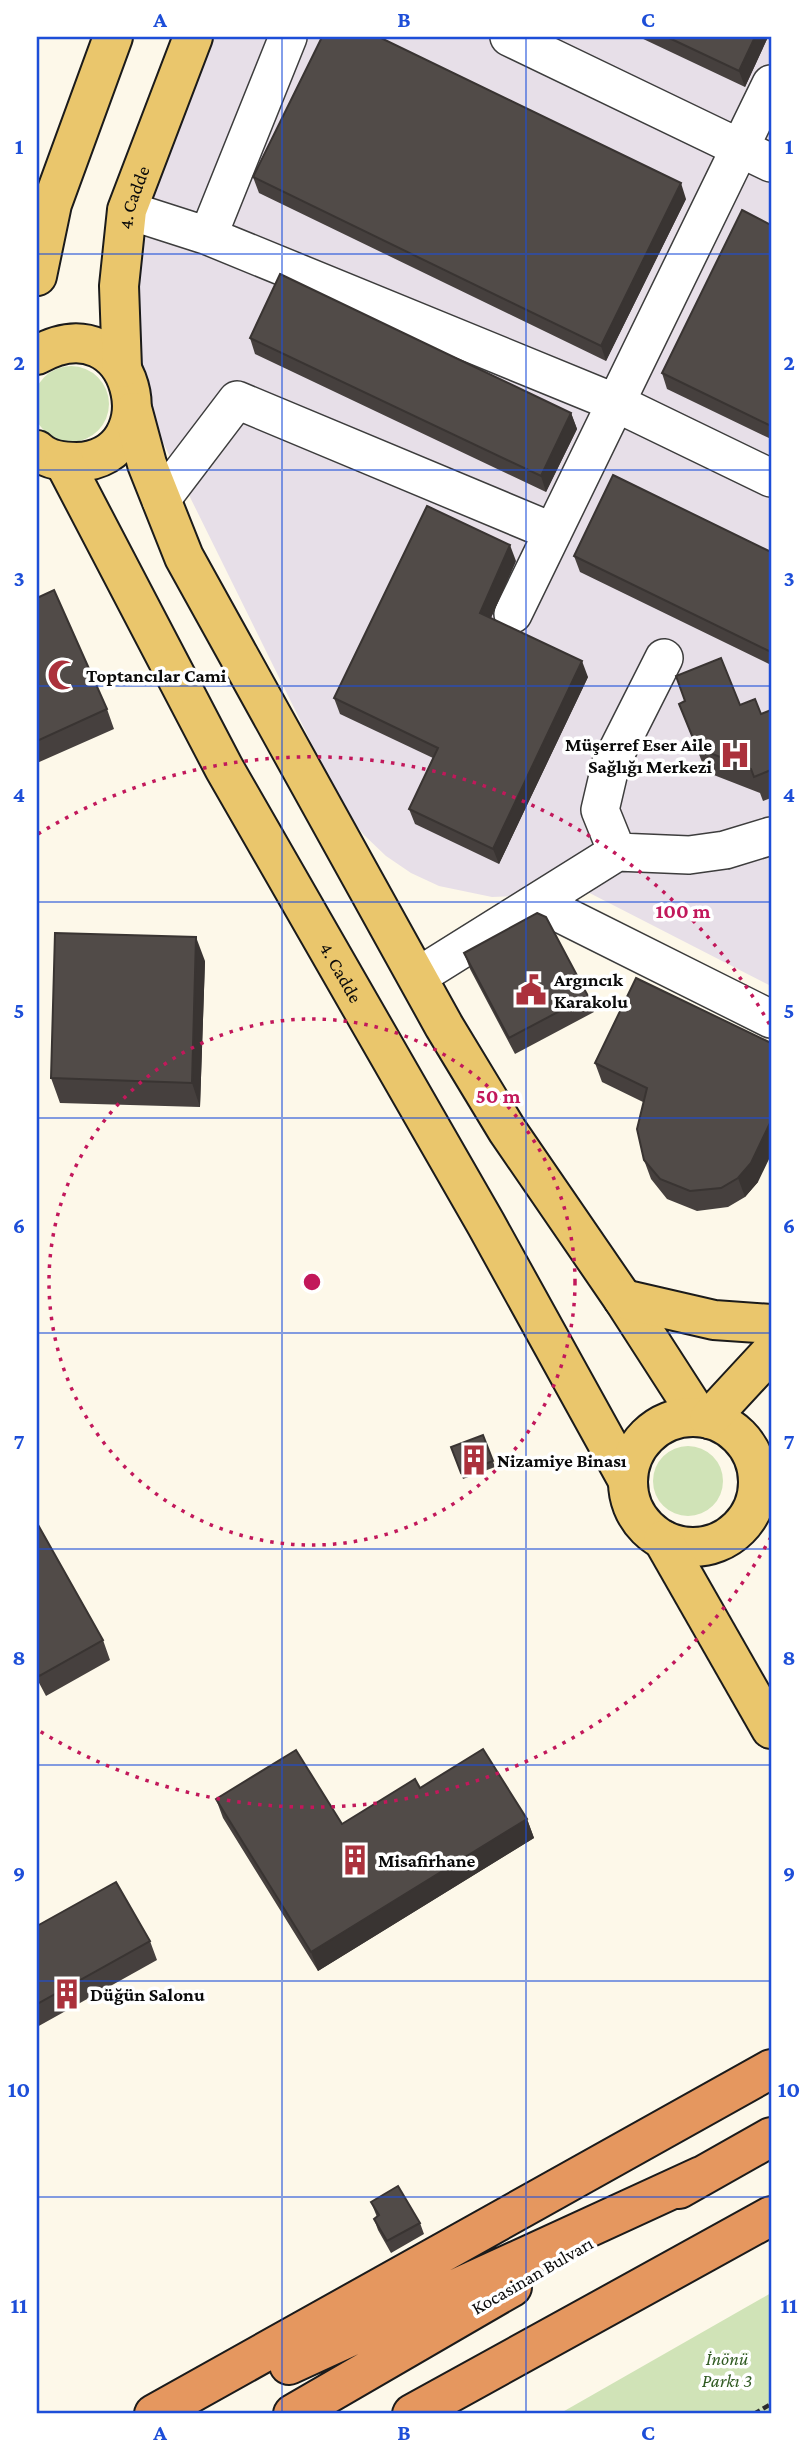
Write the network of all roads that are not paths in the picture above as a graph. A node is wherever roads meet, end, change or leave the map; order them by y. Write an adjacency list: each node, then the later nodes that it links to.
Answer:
1 (113, 37): 9 (main road)
2 (193, 37): 7 (main road, 4. Cadde)
3 (288, 37): 8 (street)
4 (509, 37): 6 (street)
5 (771, 84): 6 (street)
6 (756, 156): 12 (street)
7 (127, 210): 8 (street); 11 (main road, 4. Cadde)
8 (208, 236): 12 (street)
9 (37, 276)
10 (37, 355): 11 (main road)
11 (122, 368): 13 (main road, 4. Cadde)
12 (616, 403): 15 (street); 17 (street)
13 (133, 412): 14 (main road); 16 (main road)
14 (50, 456): 29 (main road, 4. Cadde)
15 (771, 478)
16 (161, 500): 17 (street); 23 (main road)
17 (553, 532): 18 (street)
18 (513, 614)
19 (664, 658): 21 (street)
20 (771, 836): 21 (street)
21 (617, 852): 22 (street)
22 (537, 902): 23 (street); 24 (street)
23 (417, 977): 25 (main road)
24 (771, 1019)
25 (623, 1299): 26 (main road); 28 (main road)
26 (771, 1324)
27 (771, 1352): 28 (main road)
28 (704, 1418): 29 (main road); 30 (main road)
29 (627, 1479): 31 (main road)
30 (761, 1485): 31 (main road); 32 (main road)
31 (663, 1540): 33 (main road)
32 (771, 1540)
33 (771, 1729)
34 (771, 2069): 38 (highway)
35 (771, 2137): 36 (highway, Kocasinan Bulvarı)
36 (701, 2176): 39 (highway); 40 (highway, Kocasinan Bulvarı)
37 (769, 2218): 41 (highway); 42 (highway)
38 (154, 2414)
39 (180, 2414)
40 (293, 2414)
41 (412, 2414)
42 (468, 2414)

